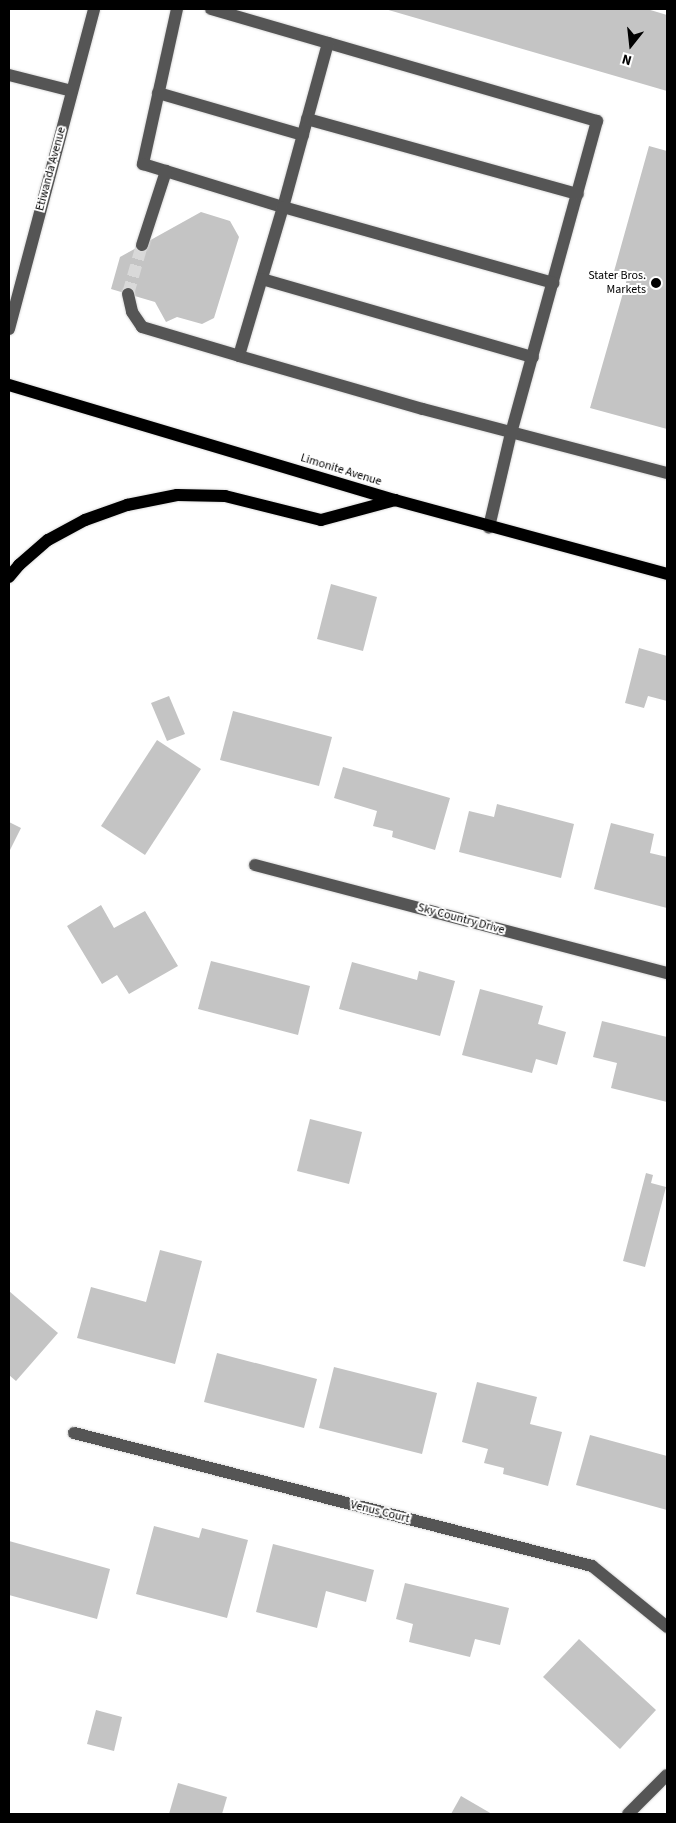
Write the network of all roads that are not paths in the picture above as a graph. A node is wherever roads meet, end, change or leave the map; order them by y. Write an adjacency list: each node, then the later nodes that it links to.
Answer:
1 (94, 9): 6 (street, Etiwanda Avenue)
2 (177, 9): 7 (street)
3 (211, 9): 4 (street)
4 (328, 43): 8 (street); 11 (street)
5 (9, 75): 6 (street)
6 (72, 91): 17 (street, Etiwanda Avenue)
7 (158, 94): 9 (street); 10 (street)
8 (307, 119): 9 (street); 11 (street)
9 (303, 134): 12 (street)
10 (166, 171): 12 (street); 13 (street)
11 (578, 194): 15 (street)
12 (283, 207): 14 (street); 15 (street)
13 (142, 245)
14 (262, 279): 18 (street); 19 (street)
15 (554, 282): 19 (street)
16 (128, 294): 18 (street)
17 (9, 330)
18 (239, 356): 21 (street)
19 (532, 357): 21 (street)
20 (9, 385): 23 (main road, Limonite Avenue)
21 (511, 432): 22 (street); 24 (street)
22 (667, 473)
23 (395, 500): 24 (main road, Limonite Avenue); 26 (main road)
24 (489, 527): 25 (main road, Limonite Avenue)
25 (667, 574)
26 (9, 578)
27 (255, 865): 28 (street, Sky Country Drive)
28 (667, 973)
29 (74, 1433): 30 (street, Venus Court)
30 (667, 1627)
31 (667, 1775): 32 (street)
32 (628, 1814)

